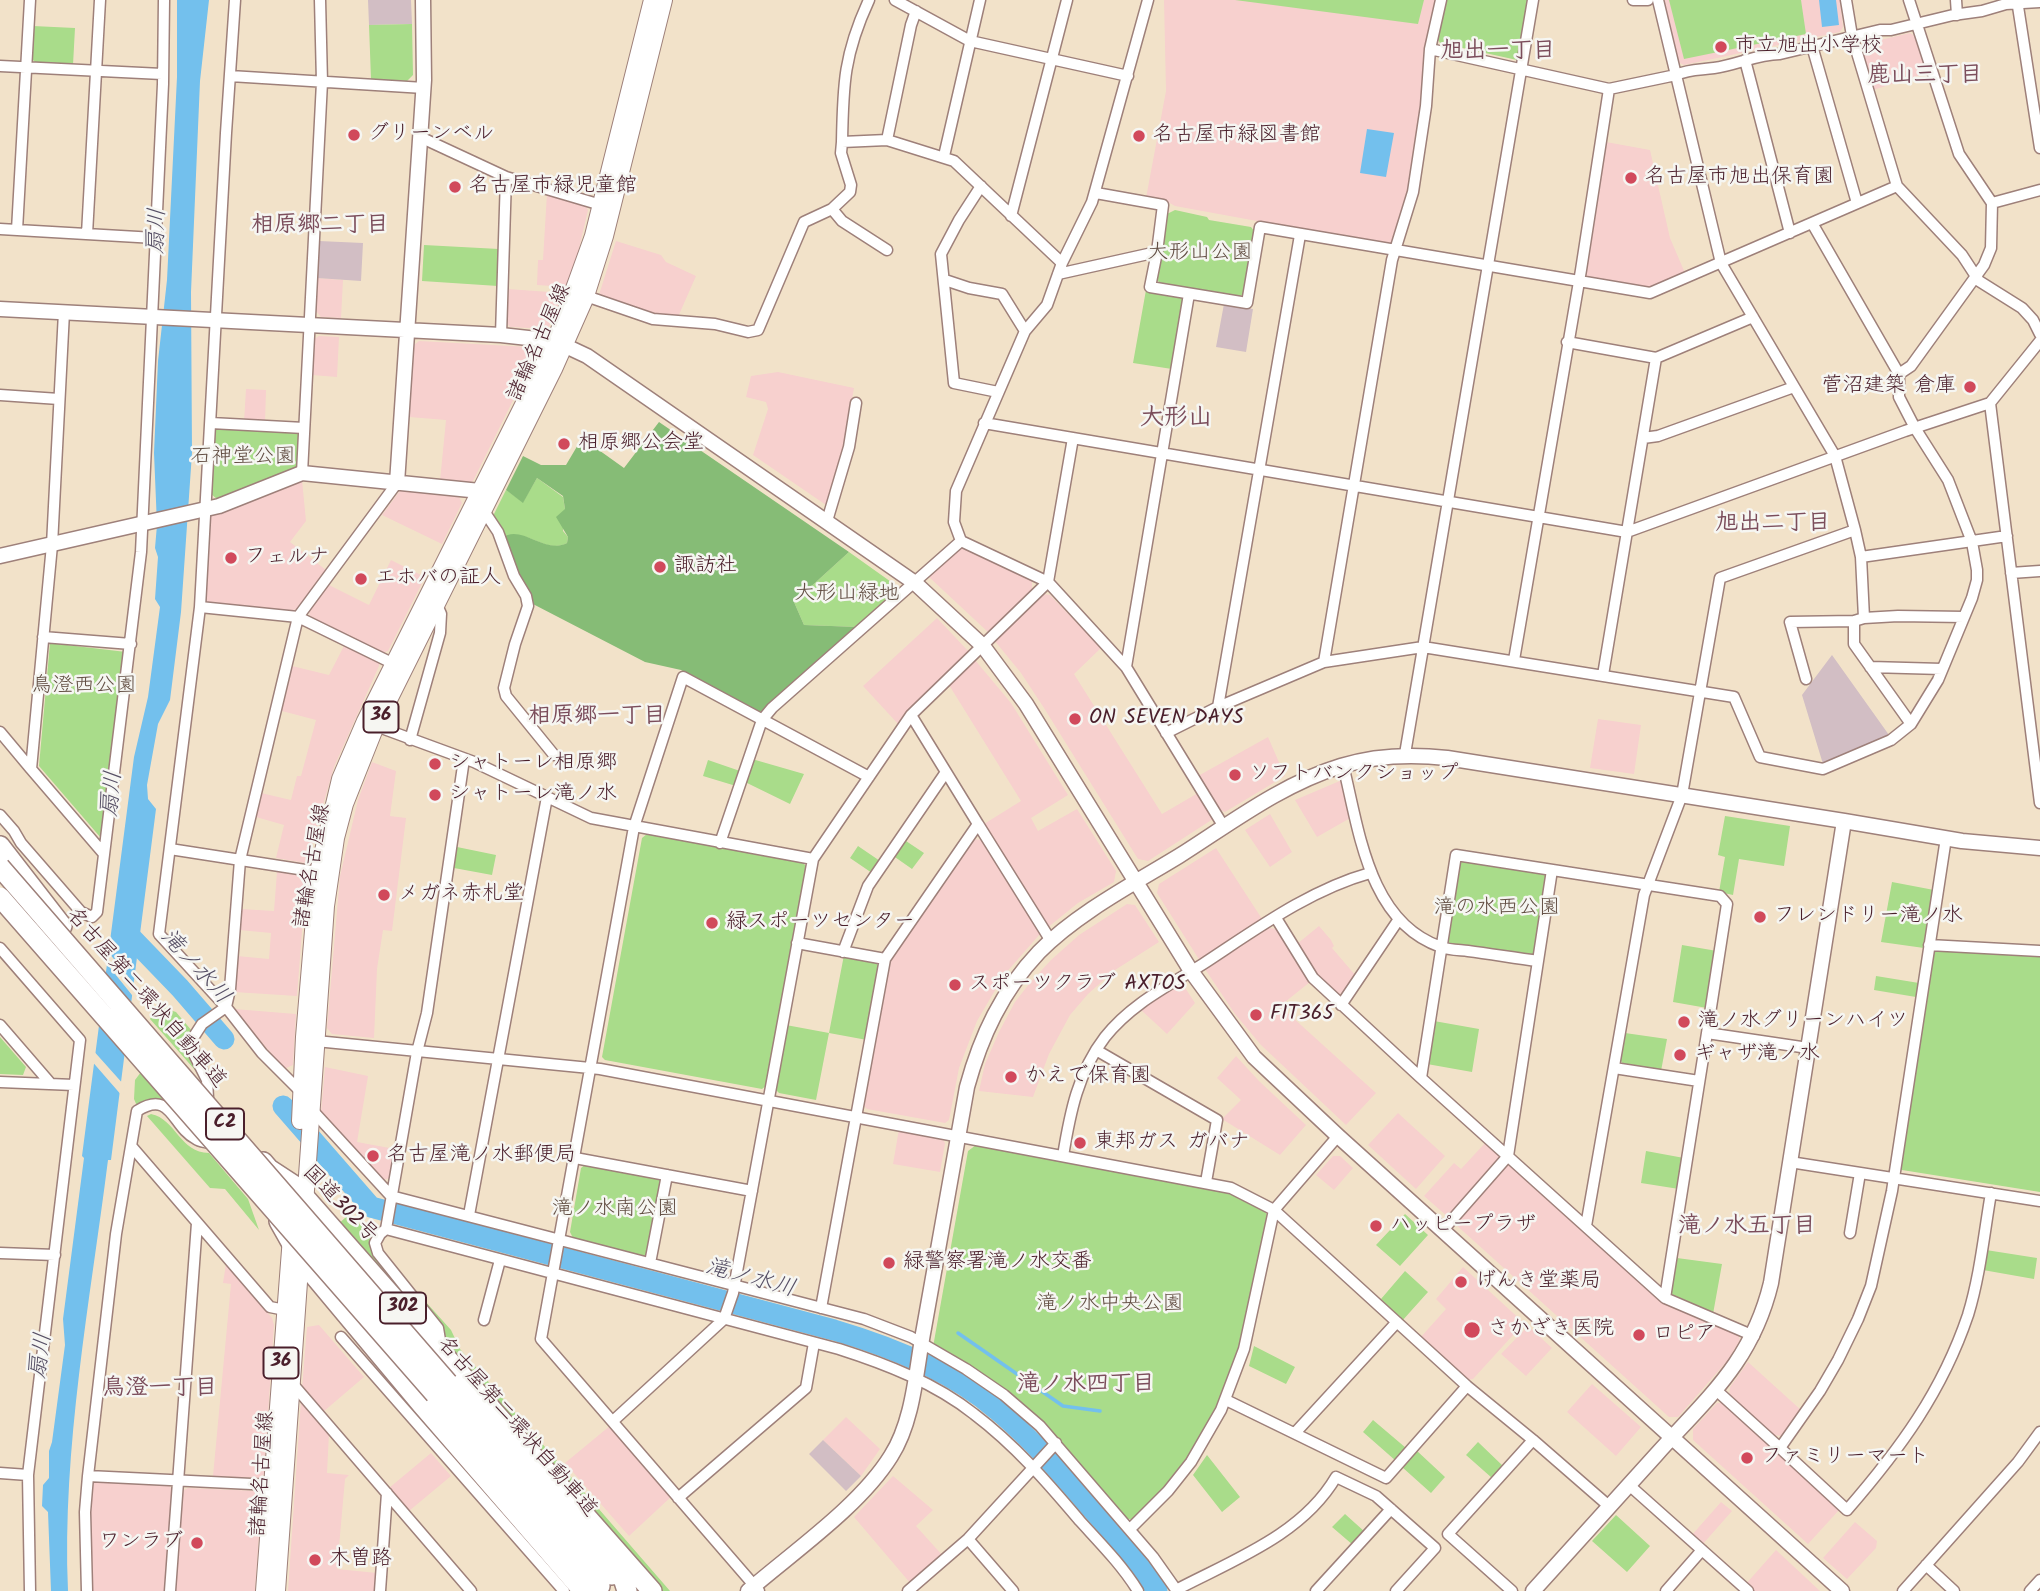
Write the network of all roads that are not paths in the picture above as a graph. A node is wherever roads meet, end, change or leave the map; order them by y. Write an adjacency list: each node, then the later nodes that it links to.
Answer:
1 (30, 0): 34 (street)
2 (100, 0): 36 (street)
3 (164, 0): 37 (street)
4 (235, 0): 39 (street)
5 (320, 0): 41 (street)
6 (423, 0): 42 (street)
7 (652, 0): 56 (main road, 諸輪名古屋線 / 36)
8 (664, 0): 76 (main road, 諸輪名古屋線 / 36)
9 (869, 0): 46 (street)
10 (895, 0): 24 (street)
11 (980, 0): 28 (street)
12 (1067, 0): 31 (street)
13 (1149, 0): 40 (street)
14 (1441, 0): 30 (street)
15 (1533, 0): 35 (street)
16 (1633, 0): 17 (street)
17 (1648, 0)
18 (1658, 0): 38 (street)
19 (1846, 0): 27 (street)
20 (1909, 0): 26 (street)
21 (1956, 0): 25 (street)
22 (2017, 2): 23 (street); 25 (street); 47 (street)
23 (2040, 2)
24 (916, 11): 28 (street); 45 (street)
25 (1957, 15): 26 (street)
26 (1917, 24): 27 (street); 54 (street)
27 (1852, 36): 29 (street); 51 (street)
28 (970, 41): 31 (street); 48 (street)
29 (1812, 46): 32 (street); 55 (street)
30 (1430, 49): 35 (street); 67 (street)
31 (1051, 59): 40 (street); 58 (street)
32 (1745, 60): 38 (street); 62 (street)
33 (0, 66): 34 (street)
34 (27, 68): 36 (street); 61 (street)
35 (1521, 69): 43 (street); 70 (street)
36 (96, 71): 37 (street); 63 (street)
37 (162, 74): 65 (street)
38 (1676, 75): 43 (street); 69 (street)
39 (230, 76): 41 (street); 81 (street)
40 (1128, 76): 53 (street)
41 (322, 82): 42 (street); 82 (street)
42 (424, 88): 44 (street)
43 (1609, 89): 74 (street)
44 (420, 137): 49 (street); 83 (street)
45 (887, 140): 46 (street); 48 (street)
46 (842, 142): 57 (street)
47 (2040, 148)
48 (944, 156): 50 (street)
49 (506, 177): 56 (street); 86 (street)
50 (981, 186): 58 (street); 73 (street)
51 (1896, 186): 55 (street); 72 (street)
52 (2040, 190): 54 (street)
53 (1096, 193): 68 (street); 71 (street)
54 (1992, 202): 72 (street)
55 (1857, 203): 59 (street)
56 (601, 205): 89 (main road, 諸輪名古屋線 / 36)
57 (832, 209): 66 (street); 76 (street)
58 (1011, 216): 71 (street)
59 (1812, 223): 62 (street); 91 (street)
60 (0, 229): 61 (street)
61 (17, 230): 63 (street)
62 (1790, 233): 69 (street)
63 (87, 234): 65 (street)
64 (1300, 235): 67 (street); 75 (street); 106 (street)
65 (155, 238): 79 (street)
66 (887, 250)
67 (1395, 250): 70 (street); 109 (street)
68 (1157, 252): 71 (street); 75 (street)
69 (1721, 263): 74 (street); 80 (street)
70 (1487, 266): 74 (street); 111 (street)
71 (1060, 268): 84 (street)
72 (1976, 277): 85 (street); 91 (street)
73 (945, 280): 84 (street); 93 (street)
74 (1578, 280): 88 (street)
75 (1189, 294): 104 (street)
76 (586, 296): 89 (main road, 諸輪名古屋線 / 36)
77 (0, 309): 78 (street)
78 (64, 312): 79 (street); 95 (street)
79 (155, 317): 81 (street); 116 (street)
80 (1753, 317): 90 (street); 92 (street)
81 (211, 321): 82 (street); 99 (street)
82 (310, 326): 83 (street); 100 (street)
83 (408, 331): 86 (street); 108 (street)
84 (1025, 331): 93 (street)
85 (2040, 334)
86 (501, 335): 89 (street)
87 (2040, 341): 97 (street)
88 (1567, 342): 90 (street); 114 (street)
89 (560, 343): 110 (main road, 諸輪名古屋線 / 36); 113 (main road, 諸輪名古屋線 / 36); 115 (street)
90 (1656, 359): 103 (street)
91 (1899, 374): 101 (street)
92 (1794, 387): 103 (street); 105 (street)
93 (998, 392): 98 (street)
94 (0, 395): 95 (street)
95 (60, 399): 122 (street)
96 (856, 403): 115 (street)
97 (1990, 403): 101 (street); 119 (street)
98 (984, 422): 102 (street); 120 (street)
99 (211, 423): 100 (street); 112 (street)
100 (304, 428): 107 (street)
101 (1915, 428): 105 (street); 121 (street)
102 (1073, 438): 104 (street); 127 (street)
103 (1643, 438): 118 (street)
104 (1163, 453): 106 (street); 141 (street)
105 (1835, 456): 117 (street); 118 (street)
106 (1259, 469): 109 (street); 147 (street)
107 (302, 473): 108 (street); 112 (street)
108 (397, 483): 110 (street); 131 (street)
109 (1354, 486): 111 (street); 139 (street)
110 (480, 491): 140 (main road, 諸輪名古屋線 / 36)
111 (1447, 501): 114 (street); 137 (street)
112 (201, 511): 116 (street); 130 (street)
113 (484, 511): 129 (main road, 諸輪名古屋線 / 36); 156 (street)
114 (1538, 516): 118 (street); 138 (street)
115 (827, 521): 128 (street)
116 (145, 523): 122 (street); 135 (street)
117 (1855, 530): 124 (street); 146 (street)
118 (1627, 532): 144 (street)
119 (2007, 536): 121 (street); 126 (street)
120 (961, 541): 127 (street); 128 (street)
121 (1972, 542): 124 (street); 132 (street)
122 (52, 545): 123 (street); 134 (street)
123 (0, 556)
124 (1861, 558): 133 (street)
125 (2040, 571): 126 (street)
126 (2011, 573): 164 (street)
127 (1048, 582): 136 (street); 141 (street)
128 (915, 583): 136 (street); 149 (street)
129 (437, 605): 151 (main road, 諸輪名古屋線 / 36); 154 (street)
130 (200, 607): 131 (street); 174 (street)
131 (298, 617): 140 (street); 177 (street)
132 (1964, 617): 133 (street); 143 (street)
133 (1859, 620): 142 (street); 145 (street)
134 (43, 637): 135 (street); 159 (street)
135 (131, 644): 175 (street)
136 (983, 646): 148 (street); 182 (street)
137 (1423, 647): 138 (street); 139 (street); 155 (street)
138 (1514, 660): 144 (street)
139 (1324, 662): 147 (street)
140 (394, 664): 180 (main road, 諸輪名古屋線 / 36)
141 (1126, 667): 153 (street)
142 (1870, 667): 143 (street); 150 (street)
143 (1942, 669): 150 (street)
144 (1603, 675): 146 (street)
145 (1805, 679)
146 (1701, 691): 150 (street); 162 (street)
147 (1218, 708): 153 (street)
148 (911, 715): 160 (street); 161 (street)
149 (762, 720): 161 (street); 168 (street); 171 (street)
150 (1911, 724)
151 (376, 726): 154 (street); 202 (main road, 諸輪名古屋線 / 36)
152 (0, 732): 159 (street)
153 (1166, 733): 169 (street)
154 (410, 740): 157 (street)
155 (1405, 754): 158 (street); 162 (street)
156 (554, 755)
157 (464, 759): 163 (street); 205 (street)
158 (1343, 765): 169 (street); 181 (street)
159 (31, 769): 175 (street)
160 (946, 772): 167 (street); 193 (street)
161 (869, 777): 176 (street)
162 (1682, 794): 166 (street); 183 (street)
163 (547, 797): 168 (street); 206 (street)
164 (2040, 803)
165 (0, 815): 175 (street)
166 (1844, 821): 170 (street); 203 (street)
167 (978, 824): 188 (street); 195 (street)
168 (634, 827): 171 (street); 208 (street)
169 (1224, 827): 182 (street)
170 (1946, 838): 173 (street); 190 (street)
171 (720, 843): 176 (street)
172 (0, 846): 215 (highway, 国道302号 / 302)
173 (2040, 848)
174 (170, 849): 177 (street); 199 (street)
175 (104, 854)
176 (813, 859): 189 (street)
177 (240, 860): 180 (street); 199 (street)
178 (0, 867): 267 (highway, 名古屋第二環状自動車道 / C2, bridge)
179 (1552, 870): 183 (street); 191 (street); 196 (street)
180 (318, 872): 214 (main road, 諸輪名古屋線 / 36)
181 (1370, 873): 186 (street); 187 (street)
182 (1136, 882): 188 (street); 197 (street)
183 (1647, 885): 201 (street); 207 (street)
184 (0, 897): 267 (highway, 名古屋第二環状自動車道 / C2, bridge)
185 (0, 910): 221 (highway, 302, bridge)
186 (1276, 918): 197 (street); 198 (street)
187 (1399, 919): 191 (street); 198 (street)
188 (1051, 941): 219 (street)
189 (797, 943): 193 (street); 216 (street)
190 (1929, 944): 194 (street); 229 (street)
191 (1442, 947): 196 (street); 209 (street)
192 (0, 948): 213 (street)
193 (843, 951): 195 (street)
194 (2040, 951)
195 (886, 959): 217 (street)
196 (1538, 961): 224 (street)
197 (1191, 971): 204 (street); 220 (street)
198 (1341, 1004): 209 (street)
199 (220, 1010): 214 (street); 215 (street)
200 (0, 1025): 212 (street)
201 (1707, 1033): 203 (street); 211 (street)
202 (316, 1041): 205 (street); 218 (main road, 諸輪名古屋線 / 36)
203 (1808, 1048): 226 (street)
204 (1096, 1050): 223 (street); 230 (street)
205 (417, 1052): 206 (street); 234 (street)
206 (498, 1060): 208 (street); 237 (street)
207 (1614, 1068): 211 (street); 240 (street)
208 (591, 1069): 216 (street); 225 (street)
209 (1421, 1078): 224 (street)
210 (0, 1082): 212 (street)
211 (1699, 1082): 252 (street)
212 (51, 1084): 213 (street)
213 (74, 1084): 246 (street)
214 (301, 1093): 218 (main road, 諸輪名古屋線 / 36)
215 (208, 1098): 232 (highway, 国道302号 / 302)
216 (769, 1101): 217 (street); 231 (street)
217 (856, 1116): 219 (street); 253 (street)
218 (306, 1126): 232 (main road, 諸輪名古屋線 / 36); 234 (street)
219 (959, 1136): 223 (street); 262 (street)
220 (1338, 1136): 236 (street); 241 (street)
221 (212, 1144): 222 (street); 243 (highway, 302)
222 (132, 1147): 238 (street); 277 (street)
223 (1063, 1156): 230 (street)
224 (1508, 1156): 240 (street); 241 (street)
225 (575, 1158): 228 (street); 244 (street)
226 (1790, 1162): 227 (street); 258 (street)
227 (1860, 1173): 229 (street); 242 (street)
228 (667, 1175): 231 (street); 249 (street)
229 (1893, 1178): 233 (street); 273 (street)
230 (1206, 1182): 236 (street)
231 (752, 1191): 251 (street)
232 (300, 1192): 243 (main road, 諸輪名古屋線 / 36); 247 (main road, 諸輪名古屋線 / 36); 261 (highway, 国道302号 / 302)
233 (1991, 1193): 235 (street); 273 (street)
234 (390, 1200): 237 (street); 239 (street)
235 (2040, 1201)
236 (1274, 1210): 257 (street); 266 (street)
237 (469, 1215): 244 (street)
238 (197, 1223): 254 (street); 278 (street)
239 (386, 1223): 248 (street); 261 (street)
240 (1586, 1226): 252 (street)
241 (1443, 1230): 271 (street)
242 (1850, 1233)
243 (290, 1243): 247 (highway, 302); 254 (main road, 諸輪名古屋線 / 36)
244 (559, 1244): 249 (street); 250 (street)
245 (0, 1253): 246 (street)
246 (55, 1255): 276 (street)
247 (300, 1260): 263 (main road, 諸輪名古屋線 / 36); 267 (highway, 302)
248 (500, 1260): 250 (street); 256 (street)
249 (650, 1263): 251 (street)
250 (554, 1268): 255 (street); 268 (street)
251 (733, 1291): 253 (street); 255 (street)
252 (1665, 1298): 258 (street)
253 (821, 1308): 262 (street)
254 (285, 1310): 263 (main road, 諸輪名古屋線 / 36)
255 (727, 1314): 260 (street); 268 (street)
256 (484, 1320)
257 (1397, 1322): 264 (street); 270 (street)
258 (1754, 1336): 265 (street)
259 (341, 1337): 267 (street)
260 (814, 1343): 262 (street); 282 (street)
261 (442, 1353): 286 (highway, 国道302号 / 302)
262 (918, 1361): 274 (street); 274 (street); 292 (street)
263 (286, 1378): 279 (main road, 諸輪名古屋線 / 36); 281 (street); 297 (main road, 諸輪名古屋線 / 36)
264 (1467, 1386): 270 (street); 272 (street)
265 (1716, 1390): 271 (street); 273 (street)
266 (1226, 1400): 270 (street); 285 (street)
267 (430, 1401): 291 (highway, 名古屋第二環状自動車道 / C2); 300 (street)
268 (613, 1421): 282 (street)
269 (2040, 1432): 289 (street)
270 (1295, 1433)
271 (1673, 1438): 280 (street); 313 (street)
272 (1533, 1440): 283 (street); 309 (street)
273 (1780, 1448)
274 (1044, 1455): 285 (street); 287 (street); 305 (street)
275 (0, 1473): 276 (street)
276 (28, 1475): 293 (street)
277 (88, 1476): 278 (street); 294 (street)
278 (178, 1480): 279 (street); 295 (street)
279 (272, 1485): 296 (main road, 諸輪名古屋線 / 36)
280 (1629, 1485): 283 (street); 288 (street)
281 (387, 1493): 298 (street); 299 (street)
282 (678, 1498): 292 (street)
283 (1610, 1507): 310 (street)
284 (1391, 1509): 306 (street); 307 (street); 308 (street)
285 (1130, 1529): 306 (street)
286 (603, 1538): 301 (highway); 302 (highway, 国道302号 / 302)
287 (968, 1539): 303 (street); 304 (street)
288 (1702, 1550): 311 (street); 312 (street)
289 (1926, 1565): 314 (street); 315 (street)
290 (2040, 1580): 316 (street)
291 (598, 1584)
292 (754, 1589)
293 (30, 1591)
294 (87, 1591)
295 (170, 1591)
296 (264, 1591)
297 (276, 1591)
298 (380, 1591)
299 (471, 1591)
300 (564, 1591)
301 (627, 1591)
302 (652, 1591)
303 (908, 1591)
304 (1013, 1591)
305 (1138, 1591)
306 (1176, 1591)
307 (1316, 1591)
308 (1396, 1591)
309 (1512, 1591)
310 (1533, 1591)
311 (1666, 1591)
312 (1748, 1591)
313 (1842, 1591)
314 (1903, 1591)
315 (1954, 1591)
316 (2030, 1591)

